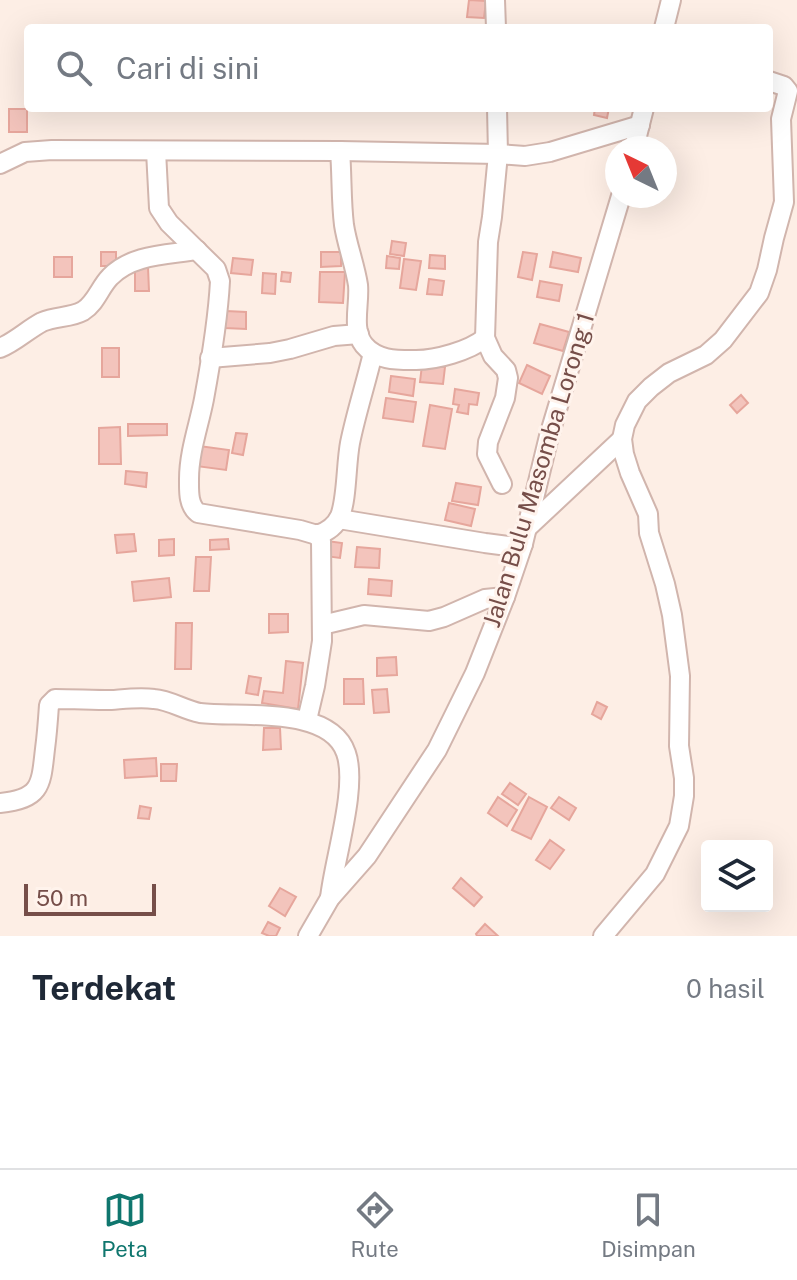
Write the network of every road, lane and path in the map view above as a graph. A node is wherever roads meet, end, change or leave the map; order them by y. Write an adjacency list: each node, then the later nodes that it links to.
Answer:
1 (495, 0): 3 (street)
2 (671, 0): 4 (street)
3 (496, 24)
4 (665, 24)
5 (773, 82): 19 (street)
6 (497, 112): 10 (street)
7 (642, 117): 10 (street)
8 (156, 151): 9 (street); 11 (street); 13 (street)
9 (340, 151): 10 (street); 14 (street)
10 (498, 154): 15 (street)
11 (0, 164)
12 (617, 208): 23 (street, Jalan Bulu Masomba Lorong 1)
13 (197, 250): 16 (street); 18 (street)
14 (359, 334): 17 (street); 18 (street)
15 (485, 338): 17 (street); 20 (street)
16 (0, 348)
17 (373, 353): 21 (street)
18 (210, 358): 22 (street)
19 (622, 439): 23 (street); 30 (street)
20 (502, 484)
21 (339, 519): 22 (street); 23 (street)
22 (317, 535): 25 (street)
23 (524, 536): 24 (street, Jalan Bulu Masomba Lorong 1)
24 (505, 597): 25 (street); 28 (street, Jalan Bulu Masomba Lorong 1)
25 (322, 625): 26 (street)
26 (307, 720): 27 (street); 28 (street)
27 (0, 803)
28 (330, 898): 29 (street, Jalan Bulu Masomba Lorong 1)
29 (308, 936)
30 (603, 936)

